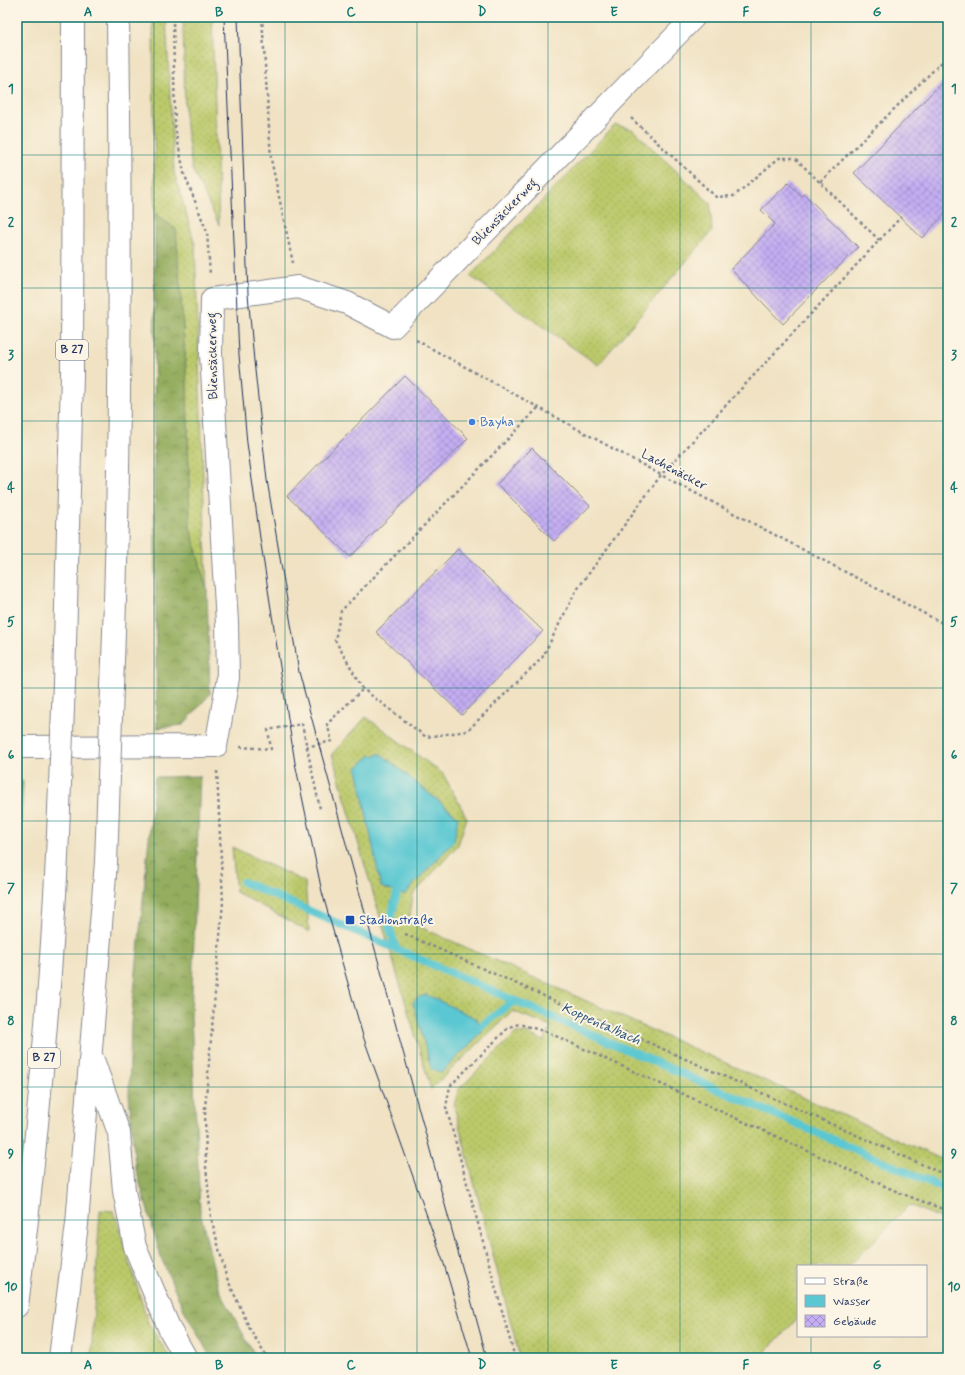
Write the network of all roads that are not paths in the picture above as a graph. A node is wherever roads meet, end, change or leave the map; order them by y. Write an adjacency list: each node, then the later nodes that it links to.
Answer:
1 (73, 17): 6 (main road, B 27, bridge)
2 (118, 17): 5 (main road, bridge)
3 (694, 17): 4 (main road, Bliensäckerweg)
4 (17, 747)
5 (90, 1051): 7 (main road); 8 (main road)
6 (17, 1306)
7 (60, 1358)
8 (186, 1358)

